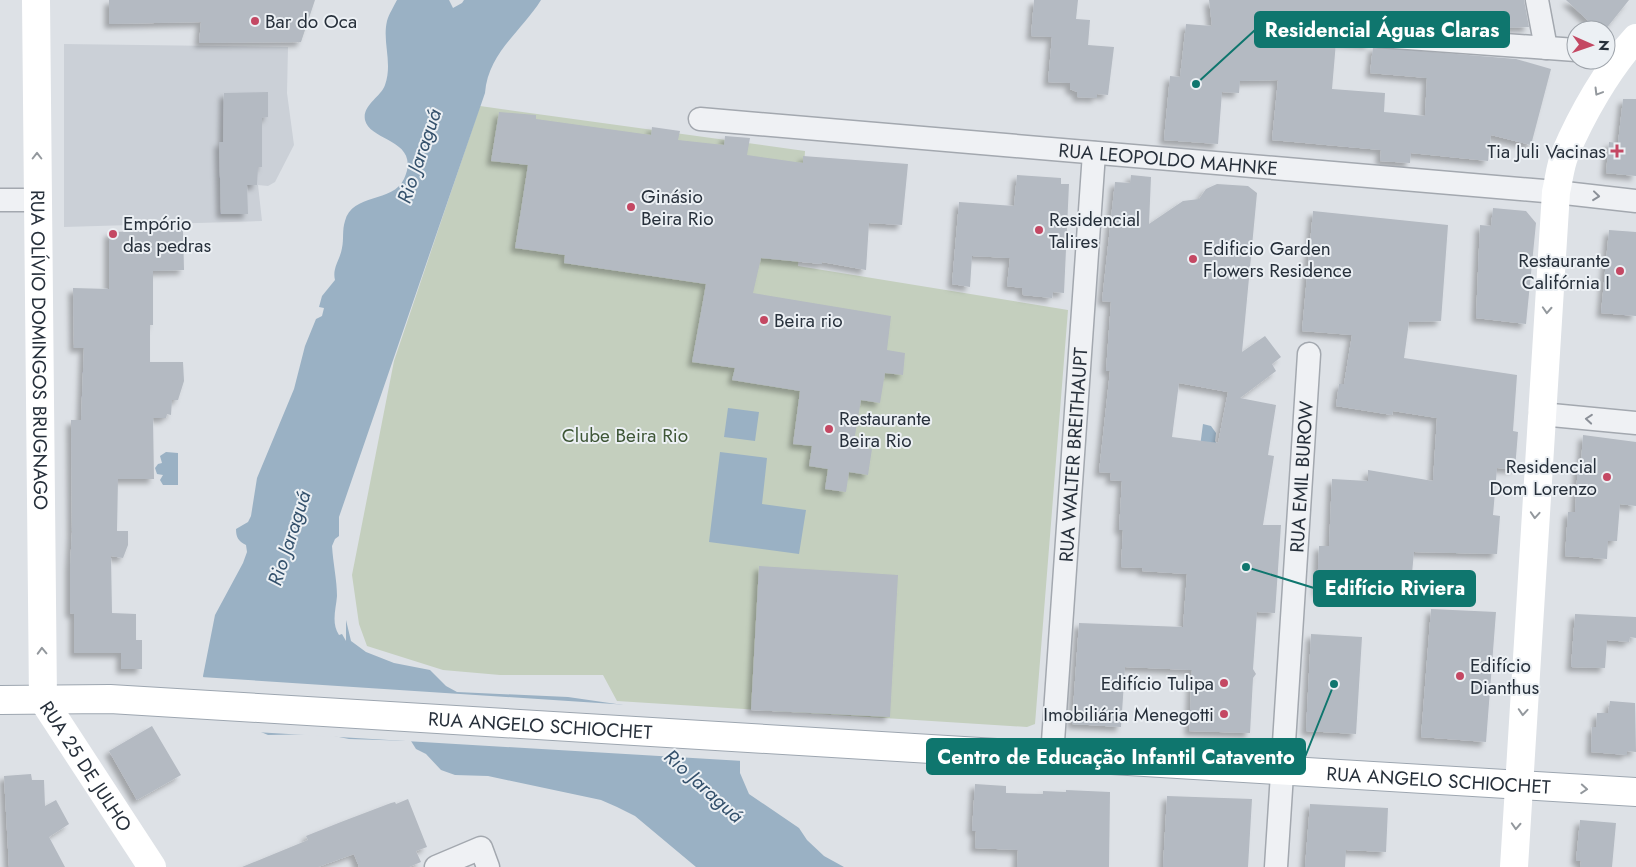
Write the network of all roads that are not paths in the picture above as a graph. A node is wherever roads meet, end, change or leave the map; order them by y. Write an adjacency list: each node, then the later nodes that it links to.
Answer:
1 (36, 0): 11 (main road, RUA OLÍVIO DOMINGOS BRUGNAGO, one-way to 1)
2 (1537, 0): 4 (street)
3 (1380, 36): 4 (street)
4 (1546, 48): 6 (street)
5 (1621, 48): 9 (main road, one-way to 9)
6 (1566, 49)
7 (700, 120): 8 (street, RUA LEOPOLDO MAHNKE)
8 (1094, 153): 9 (street, RUA LEOPOLDO MAHNKE); 18 (street, RUA WALTER BREITHAUPT)
9 (1556, 192): 12 (street, RUA LEOPOLDO MAHNKE, one-way to 12); 14 (main road, one-way to 14)
10 (0, 200): 11 (street)
11 (38, 200): 17 (main road, RUA OLÍVIO DOMINGOS BRUGNAGO, one-way to 11)
12 (1636, 201)
13 (1309, 354): 19 (street, RUA EMIL BUROW)
14 (1541, 414): 15 (street, one-way to 14); 20 (main road, one-way to 20)
15 (1636, 423)
16 (0, 700): 17 (main road, RUA 25 DE JULHO)
17 (43, 700): 18 (main road, RUA ANGELO SCHIOCHET); 23 (main road, RUA 25 DE JULHO)
18 (1052, 756): 19 (main road, RUA ANGELO SCHIOCHET)
19 (1283, 769): 20 (main road, RUA ANGELO SCHIOCHET); 25 (street, RUA EMIL BUROW)
20 (1518, 784): 21 (main road, RUA ANGELO SCHIOCHET, one-way to 21); 26 (main road, one-way to 26)
21 (1636, 792)
22 (484, 858): 24 (street)
23 (152, 867)
24 (436, 867)
25 (1276, 867)
26 (1514, 867)

